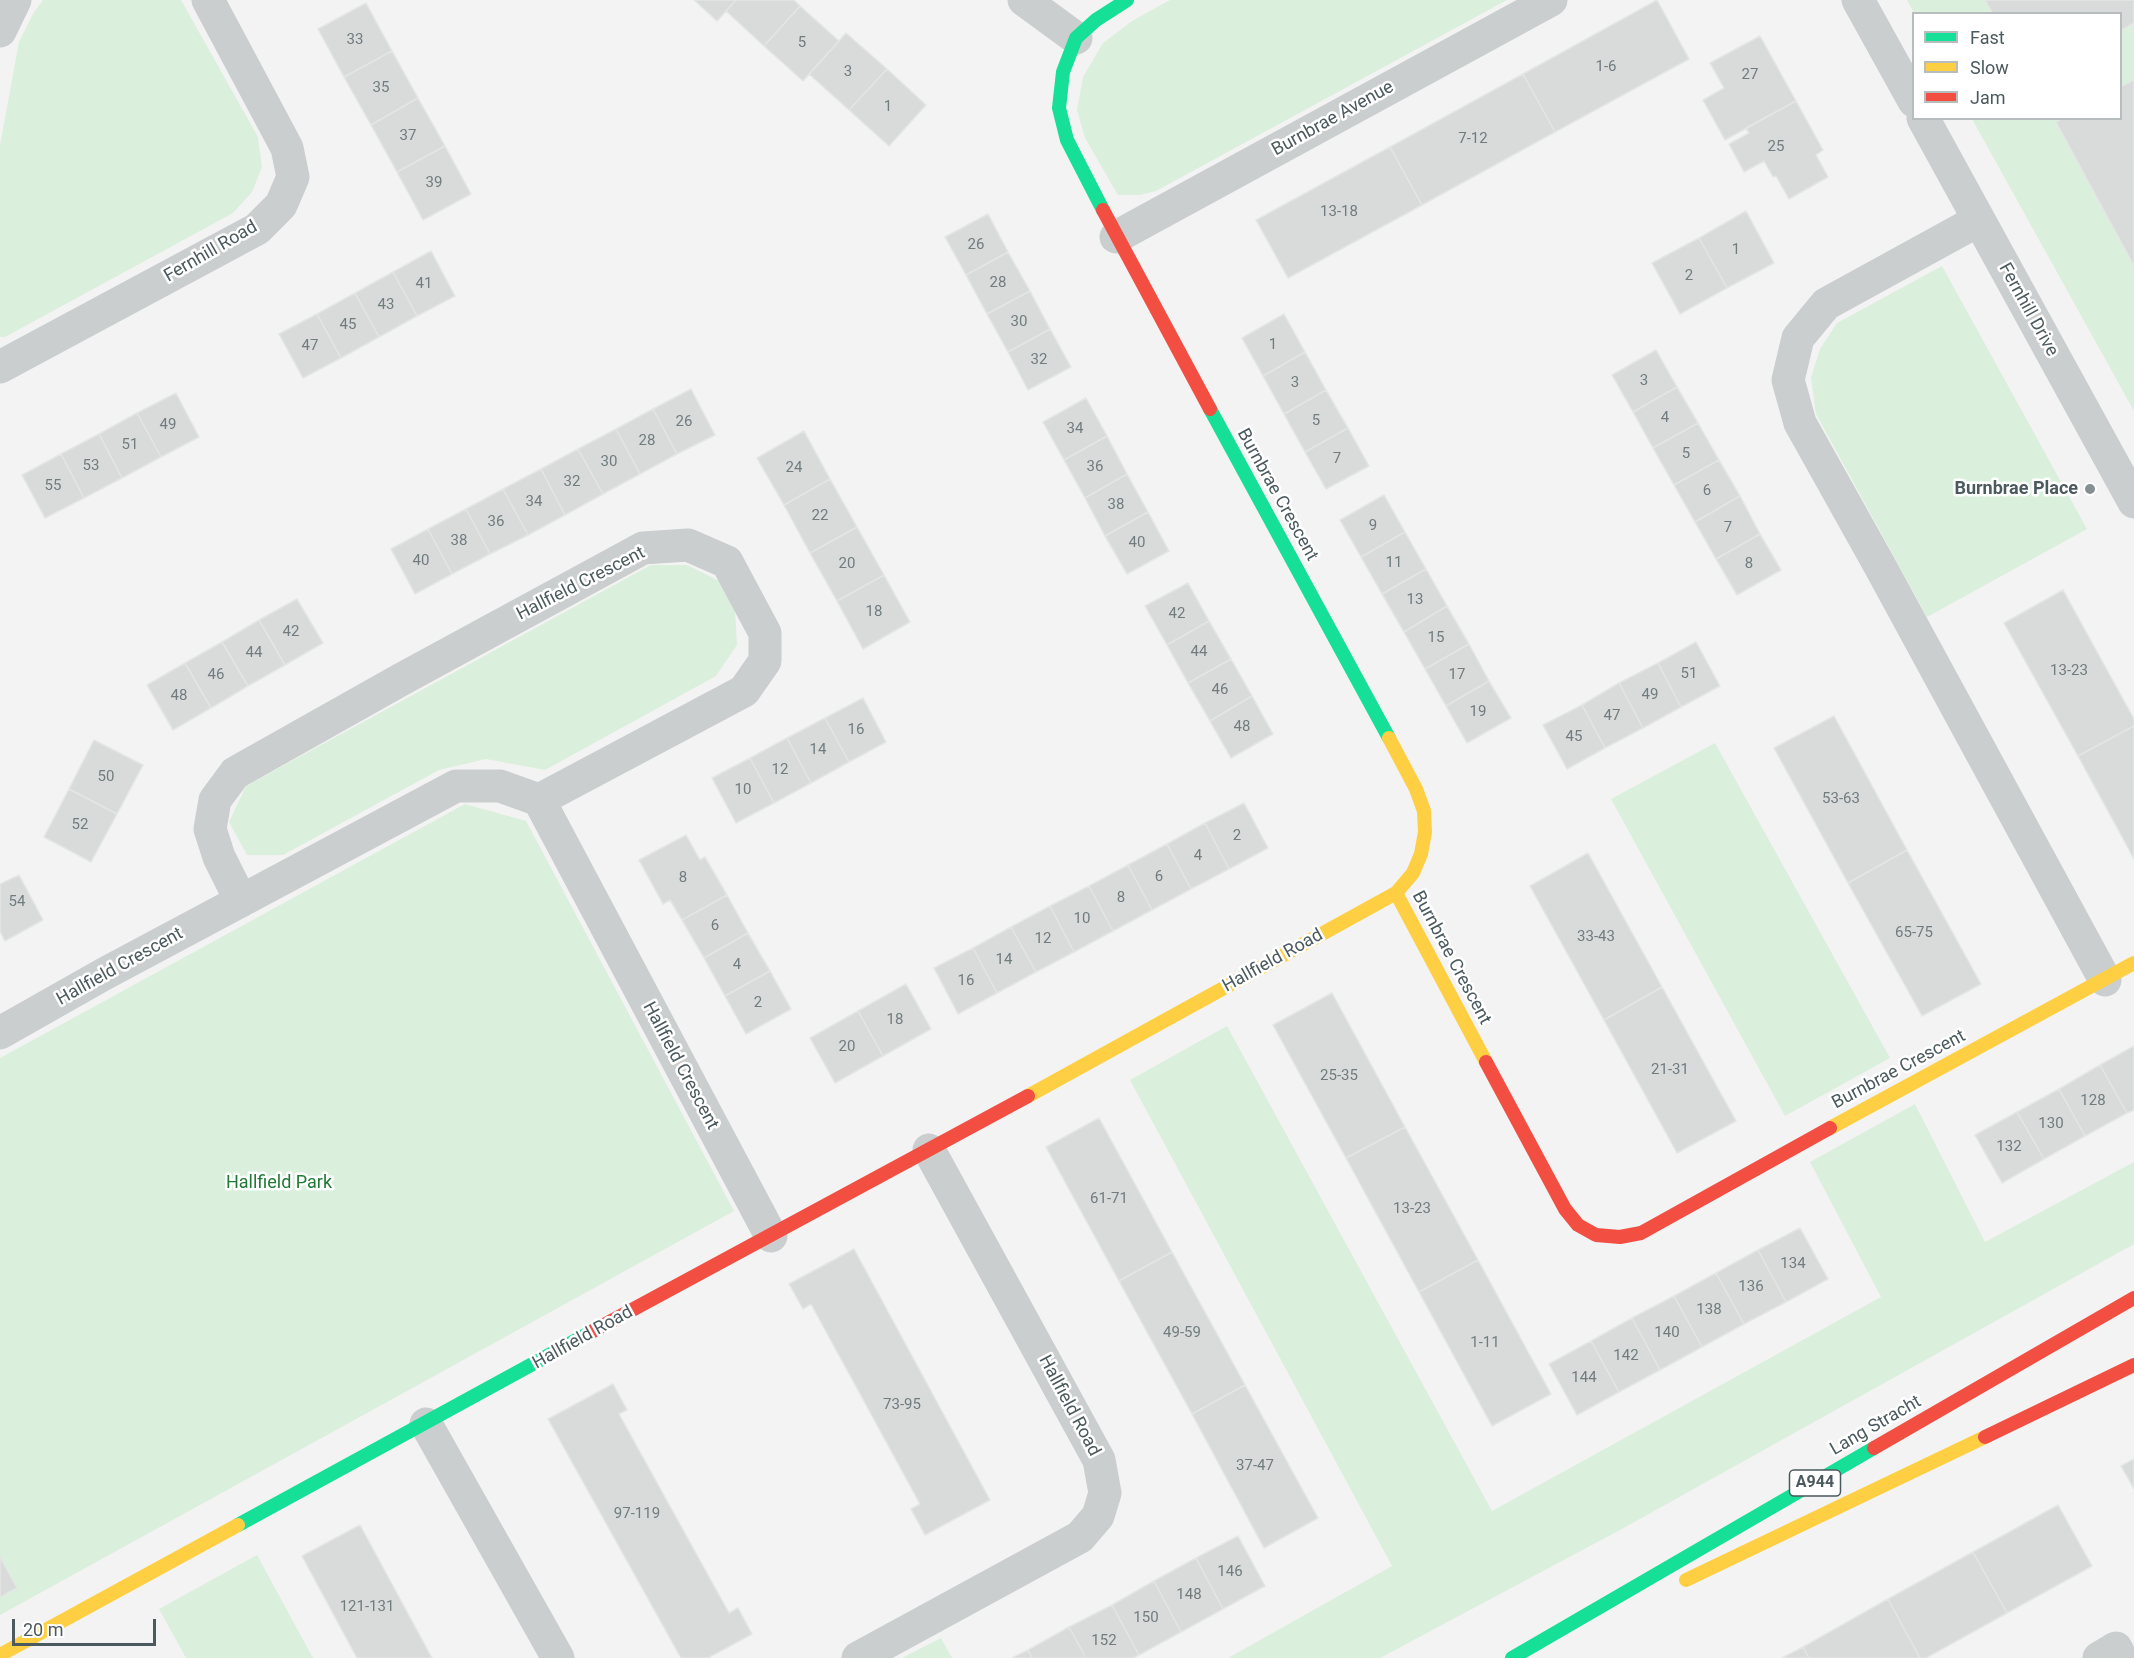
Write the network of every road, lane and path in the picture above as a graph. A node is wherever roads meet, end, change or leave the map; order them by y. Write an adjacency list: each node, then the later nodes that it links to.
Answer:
1 (15, 0): 7 (street)
2 (208, 0): 13 (street, Fernhill Road)
3 (1024, 0): 8 (street)
4 (1127, 0): 8 (street, Burnbrae Crescent)
5 (1551, 0): 12 (street, Burnbrae Avenue)
6 (1858, 0): 9 (street)
7 (0, 31)
8 (1076, 38): 12 (street, Burnbrae Crescent)
9 (1912, 97)
10 (1924, 120): 11 (street, Fernhill Drive)
11 (1979, 220): 14 (street, Fernhill Drive); 19 (street)
12 (1116, 237): 16 (street, Burnbrae Crescent)
13 (0, 368)
14 (2134, 502)
15 (539, 800): 17 (street, Hallfield Crescent); 17 (street, Hallfield Crescent); 22 (street, Hallfield Crescent)
16 (1396, 893): 19 (street, Burnbrae Crescent); 21 (street, Hallfield Road)
17 (241, 901): 20 (street, Hallfield Crescent)
18 (2134, 963): 19 (street, Burnbrae Crescent)
19 (2105, 980)
20 (0, 1033)
21 (930, 1150): 22 (street, Hallfield Road); 30 (street, Hallfield Road)
22 (771, 1236): 25 (street, Hallfield Road)
23 (2134, 1298): 31 (street, Lang Stracht / A944)
24 (2134, 1365): 26 (street, A944)
25 (426, 1424): 28 (street, Hallfield Road); 29 (street)
26 (1673, 1586)
27 (1619, 1612): 32 (street)
28 (0, 1655)
29 (558, 1658)
30 (858, 1658)
31 (1512, 1658)
32 (1523, 1658)
33 (2099, 1658): 34 (street)
34 (2121, 1658)

